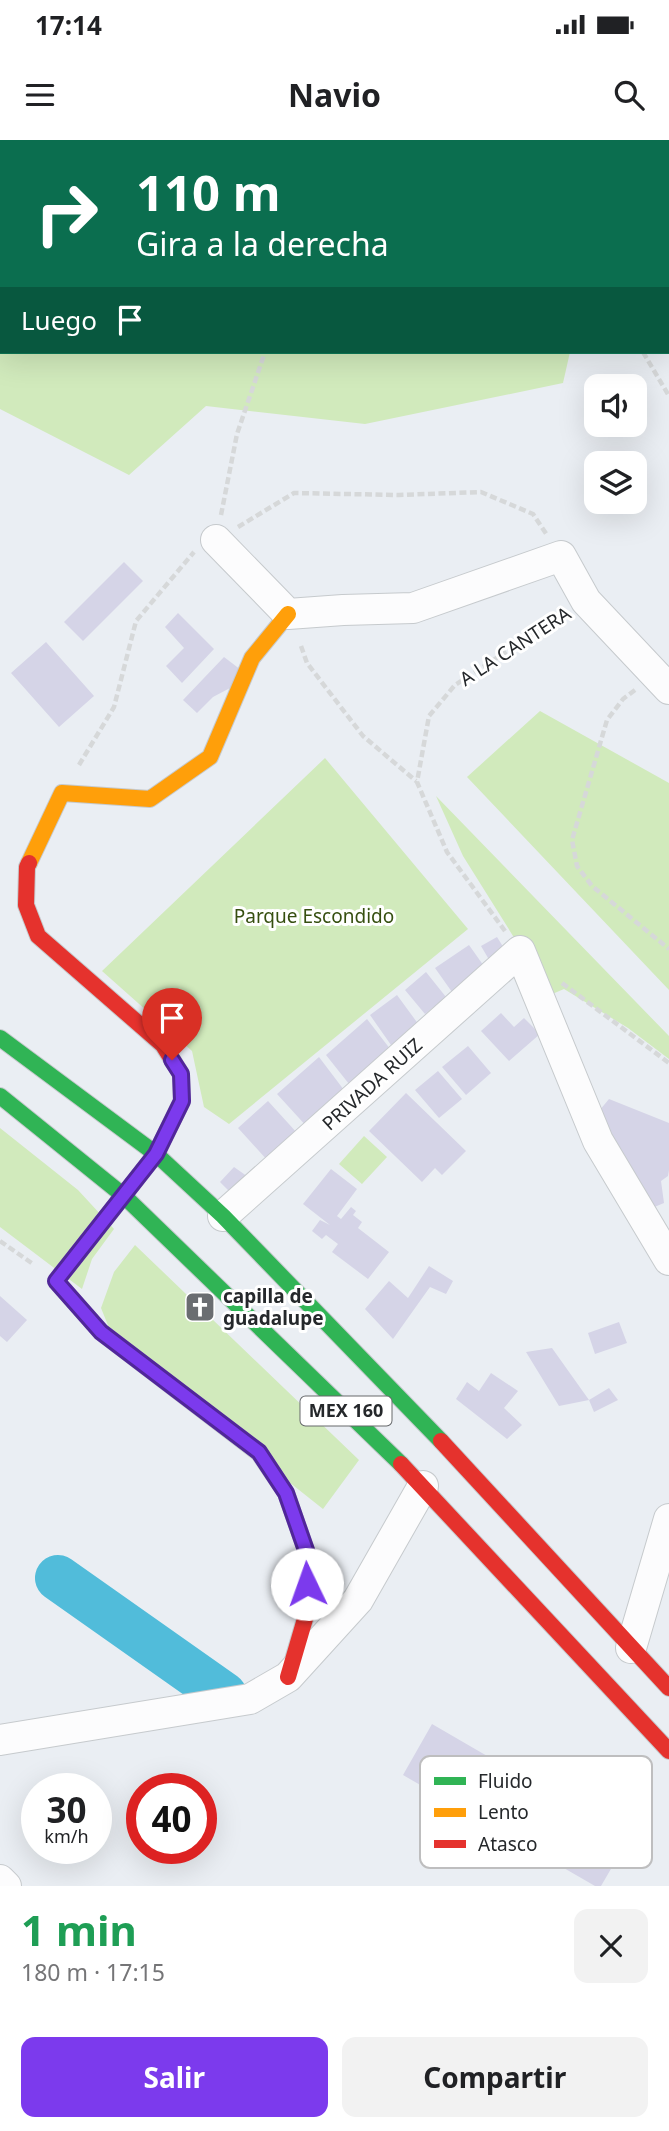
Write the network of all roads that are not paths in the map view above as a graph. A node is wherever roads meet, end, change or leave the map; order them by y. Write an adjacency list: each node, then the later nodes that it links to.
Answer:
1 (216, 540): 2 (street)
2 (288, 614): 3 (street); 6 (main road)
3 (662, 682)
4 (0, 1038): 6 (main road, MEX 160)
5 (0, 1096): 7 (main road, MEX 160)
6 (156, 1154): 7 (main road); 8 (main road, MEX 160)
7 (124, 1196): 10 (main road, MEX 160); 13 (main road)
8 (223, 1216): 9 (street, PRIVADA RUIZ); 12 (main road, MEX 160)
9 (669, 1261)
10 (423, 1486): 13 (street); 16 (main road, MEX 160)
11 (669, 1525): 12 (street)
12 (631, 1648): 14 (main road, MEX 160)
13 (288, 1676): 15 (street)
14 (669, 1688)
15 (0, 1740)
16 (666, 1741)
17 (0, 1880): 18 (street)
18 (6, 1886)

